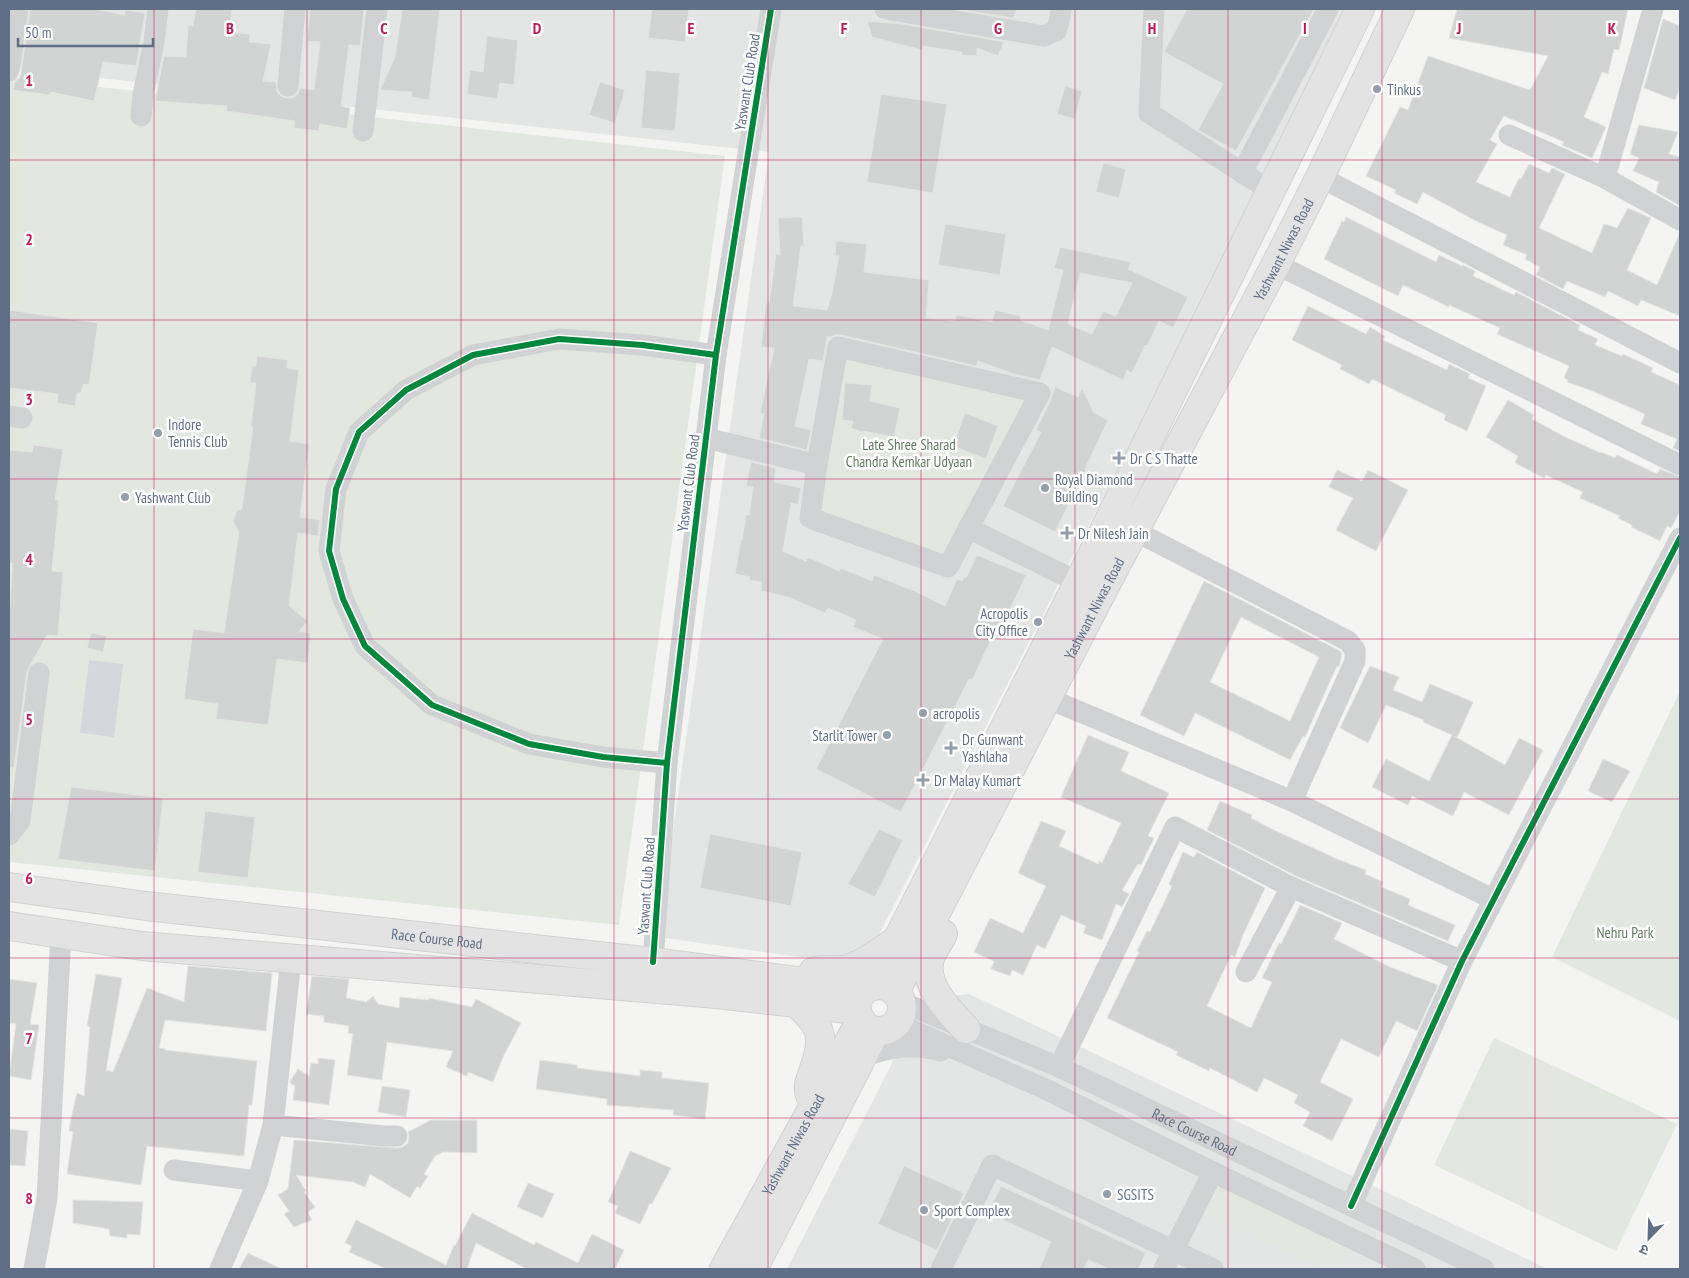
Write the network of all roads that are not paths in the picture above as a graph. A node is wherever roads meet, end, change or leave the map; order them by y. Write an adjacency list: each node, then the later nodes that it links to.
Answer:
1 (18, 9): 13 (street)
2 (157, 9): 15 (street)
3 (295, 9): 14 (street)
4 (377, 9): 16 (street)
5 (772, 9): 24 (street, Yaswant Club Road)
6 (885, 9): 7 (street)
7 (1061, 9)
8 (1154, 9): 18 (street)
9 (1328, 9): 18 (street)
10 (1360, 9): 21 (main road, Yashwant Niwas Road)
11 (1400, 9): 19 (main road, Yashwant Niwas Road)
12 (1653, 9): 20 (street)
13 (9, 71)
14 (288, 86)
15 (141, 116)
16 (363, 131)
17 (1509, 135): 20 (street)
18 (1242, 173): 21 (street)
19 (1320, 177): 23 (main road, Yashwant Niwas Road); 25 (street)
20 (1605, 178): 22 (street)
21 (1270, 191): 32 (main road, Yashwant Niwas Road)
22 (1680, 220)
23 (1276, 264): 28 (street); 30 (main road, Yashwant Niwas Road)
24 (716, 355): 26 (street, Yaswant Club Road); 35 (street)
25 (1680, 363)
26 (706, 438): 27 (street); 35 (street, Yaswant Club Road)
27 (817, 465): 29 (street); 29 (street)
28 (1680, 465)
29 (968, 528): 32 (street)
30 (1134, 531): 34 (main road, Yashwant Niwas Road); 36 (street)
31 (1680, 538): 41 (street)
32 (1078, 582): 44 (main road, Yashwant Niwas Road)
33 (39, 673): 37 (street)
34 (1048, 698): 36 (street); 40 (main road, Yashwant Niwas Road)
35 (668, 763): 47 (street, Yaswant Club Road)
36 (1292, 801): 41 (street)
37 (9, 835)
38 (9, 887): 47 (main road, Race Course Road)
39 (1291, 887): 46 (street); 48 (street); 53 (street)
40 (944, 898): 50 (main road, Yashwant Niwas Road); 51 (main road)
41 (1493, 899): 46 (street)
42 (9, 926): 43 (main road, Race Course Road)
43 (61, 934): 45 (main road, Race Course Road); 62 (street)
44 (896, 941): 49 (main road); 50 (main road, Yashwant Niwas Road)
45 (291, 959): 49 (main road, Race Course Road); 55 (street)
46 (1462, 961): 60 (street)
47 (653, 962): 49 (main road, Race Course Road)
48 (1246, 972)
49 (795, 992): 50 (main road, Race Course Road); 54 (main road)
50 (878, 1006): 51 (street, Race Course Road); 52 (main road, Yashwant Niwas Road); 54 (main road, Yashwant Niwas Road)
51 (967, 1042): 52 (street); 53 (street, Race Course Road); 58 (street, Race Course Road)
52 (862, 1057): 65 (main road, Yashwant Niwas Road)
53 (1059, 1067): 60 (street, Race Course Road)
54 (813, 1106): 64 (main road, Yashwant Niwas Road)
55 (273, 1125): 56 (street); 59 (street)
56 (397, 1136)
57 (174, 1170): 59 (street)
58 (1213, 1172): 61 (street); 68 (street, Race Course Road)
59 (258, 1181): 63 (street)
60 (1351, 1206): 69 (street, Race Course Road)
61 (1169, 1260): 66 (street); 67 (street)
62 (34, 1269)
63 (220, 1269)
64 (724, 1269)
65 (753, 1269)
66 (942, 1269)
67 (1213, 1269)
68 (1415, 1269)
69 (1484, 1269)

